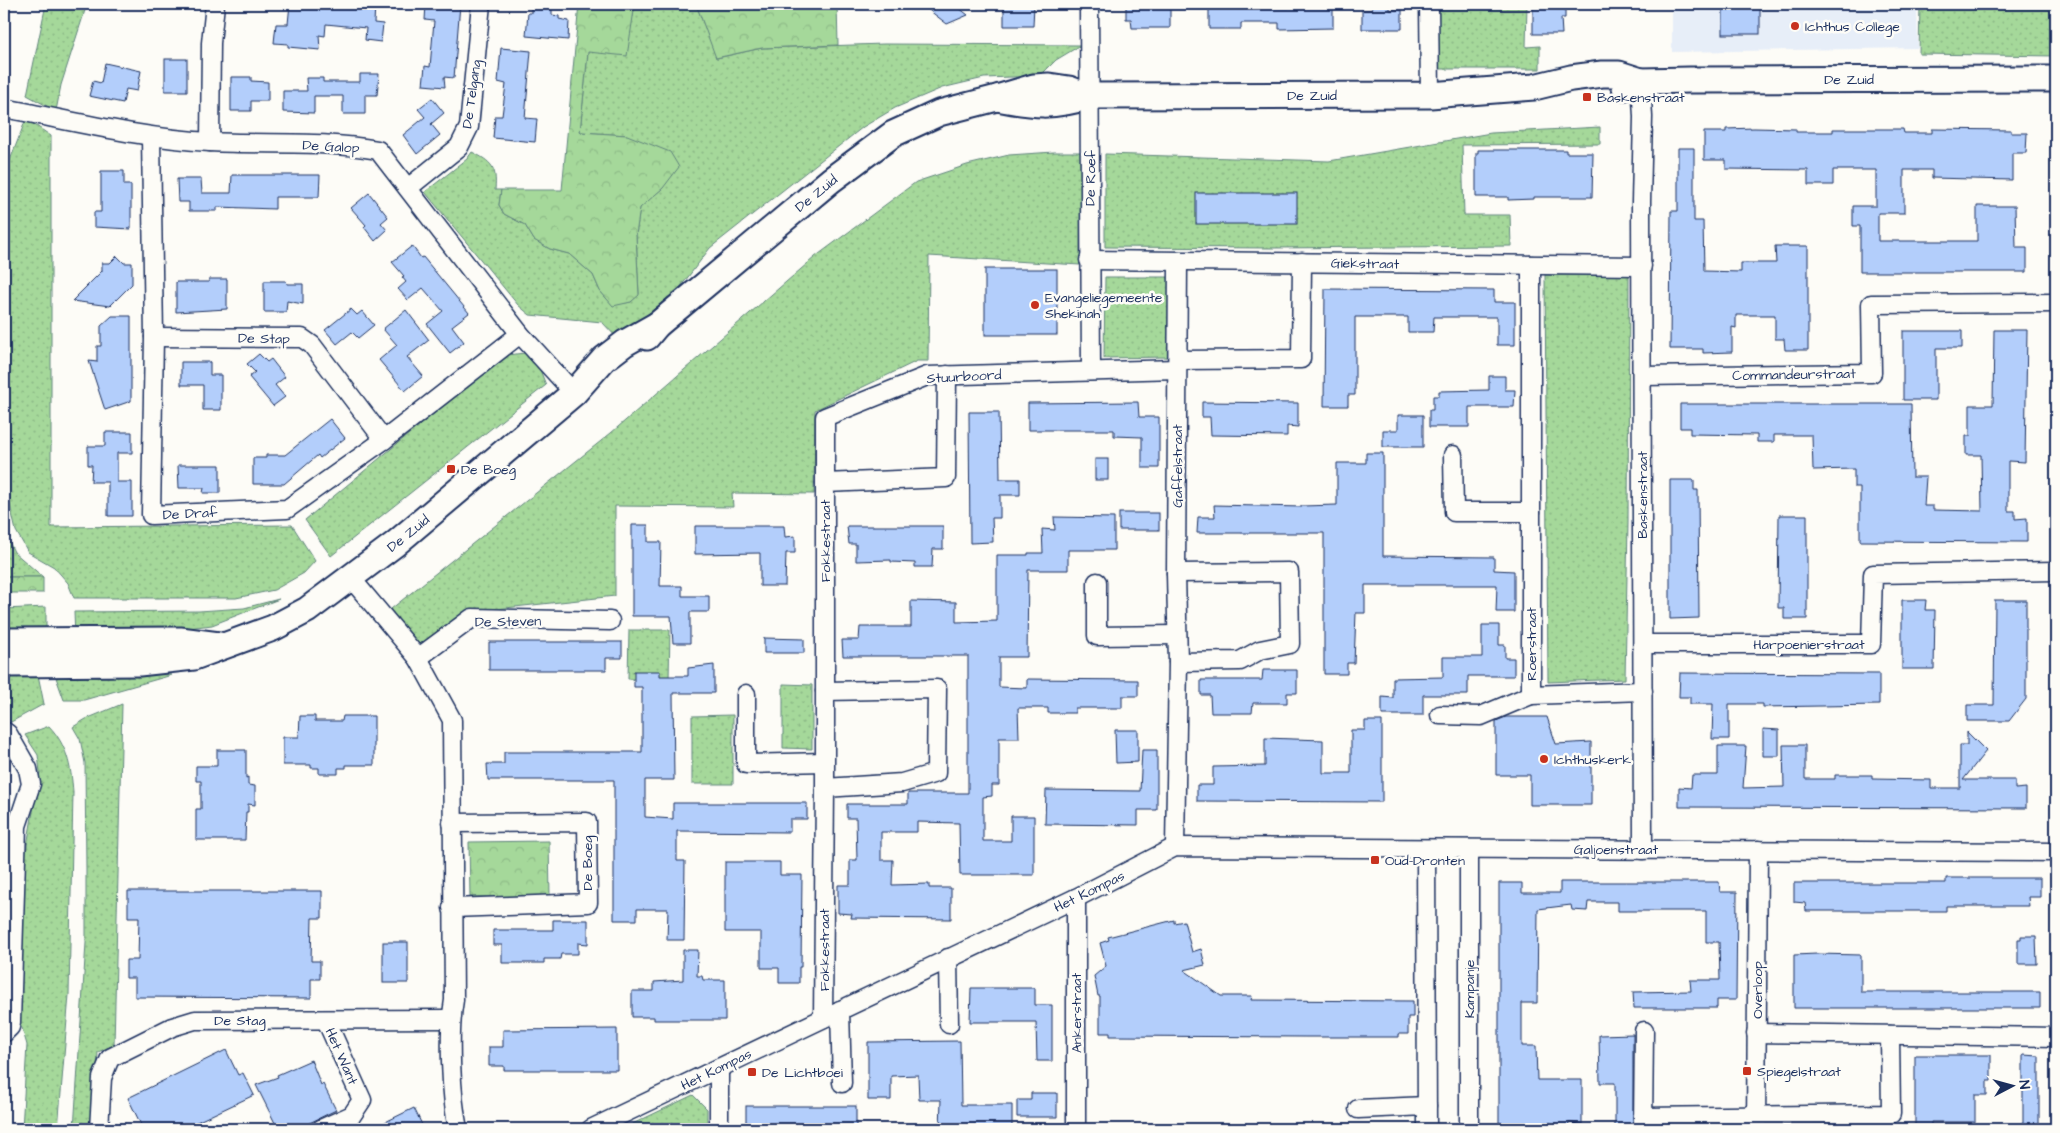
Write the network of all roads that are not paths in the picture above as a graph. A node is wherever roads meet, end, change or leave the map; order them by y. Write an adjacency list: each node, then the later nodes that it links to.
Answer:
1 (215, 4): 11 (street)
2 (481, 4): 12 (street, De Telgang)
3 (1089, 4): 8 (street, De Roef)
4 (1429, 4): 7 (street)
5 (2056, 79): 6 (street, De Zuid)
6 (1641, 81): 7 (street, De Zuid); 17 (street, Baskenstraat)
7 (1430, 95): 8 (street, De Zuid)
8 (1089, 96): 13 (street, De Roef); 25 (street, De Zuid)
9 (4, 108): 10 (street, De Galop)
10 (151, 137): 11 (street, De Galop); 20 (street, De Draf)
11 (210, 142): 12 (street, De Galop)
12 (408, 188): 19 (street, De Galop)
13 (1089, 260): 14 (street, Giekstraat); 22 (street, De Roef)
14 (1178, 261): 15 (street, Giekstraat); 21 (street, Gaffelstraat)
15 (1302, 262): 16 (street, Giekstraat); 21 (street)
16 (1530, 265): 17 (street, Giekstraat); 29 (street, Roerstraat)
17 (1642, 266): 24 (street, Baskenstraat)
18 (2056, 303): 24 (street, Commandeurstraat)
19 (520, 334): 25 (street, De Galop); 26 (street, De Draf)
20 (154, 337): 26 (street, De Stap); 26 (street, De Draf)
21 (1178, 364): 22 (street, Stuurboord); 31 (street, Gaffelstraat)
22 (1091, 372): 23 (street, Stuurboord)
23 (946, 375): 28 (street, Stuurboord); 28 (street, Fokkestraat)
24 (1642, 376): 37 (street, Baskenstraat)
25 (574, 392): 32 (street, De Zuid)
26 (384, 440)
27 (1453, 455): 29 (street)
28 (825, 483): 42 (street, Fokkestraat)
29 (1531, 512): 45 (street, Roerstraat)
30 (2056, 571): 37 (street, Harpoenierstraat)
31 (1176, 573): 35 (street, Gaffelstraat); 40 (street)
32 (350, 577): 38 (street, De Zuid); 39 (street)
33 (1097, 582): 35 (street)
34 (610, 621): 39 (street, De Steven)
35 (1176, 635): 40 (street, Gaffelstraat)
36 (4, 641): 38 (street, De Zuid)
37 (1643, 644): 43 (street, Baskenstraat)
38 (224, 645): 41 (street, De Zuid)
39 (418, 658): 50 (street)
40 (1178, 662): 51 (street, Gaffelstraat)
41 (4, 664)
42 (825, 691): 48 (street, Fokkestraat); 49 (street)
43 (1643, 691): 45 (street, Roerstraat); 54 (street, Baskenstraat)
44 (746, 694): 48 (street)
45 (1531, 695): 46 (street)
46 (1440, 715)
47 (4, 731): 66 (street)
48 (824, 762): 49 (street, Fokkestraat)
49 (825, 788): 61 (street, Fokkestraat)
50 (452, 823): 58 (street); 58 (street, De Boeg)
51 (1175, 847): 52 (street, Galjoenstraat); 57 (street, Het Kompas)
52 (1426, 848): 53 (street, Galjoenstraat); 72 (street)
53 (1469, 849): 54 (street, Galjoenstraat); 83 (street, Kampanje)
54 (1643, 850): 55 (street, Galjoenstraat)
55 (1758, 850): 56 (street, Galjoenstraat); 67 (street, Overloop)
56 (2056, 852)
57 (1076, 898): 59 (street, Het Kompas); 81 (street, Ankerstraat)
58 (452, 908): 62 (street)
59 (948, 958): 60 (street, Het Kompas); 64 (street)
60 (840, 1010): 61 (street, Het Kompas); 71 (street)
61 (823, 1018): 70 (street, Het Kompas)
62 (450, 1019): 63 (street, De Stag); 78 (street)
63 (326, 1020): 76 (street, De Stag); 77 (street, Het Want)
64 (949, 1024)
65 (1644, 1031): 75 (street)
66 (4, 1033)
67 (1756, 1033): 68 (street); 74 (street, Overloop)
68 (1890, 1035): 69 (street); 74 (street)
69 (2056, 1037)
70 (719, 1068): 79 (street, Het Kompas); 80 (street)
71 (842, 1082)
72 (1427, 1106): 73 (street); 82 (street)
73 (1358, 1109)
74 (1756, 1122): 75 (street)
75 (1643, 1123)
76 (99, 1129)
77 (321, 1129)
78 (458, 1129)
79 (591, 1129)
80 (720, 1129)
81 (1076, 1129)
82 (1427, 1129)
83 (1469, 1129)

